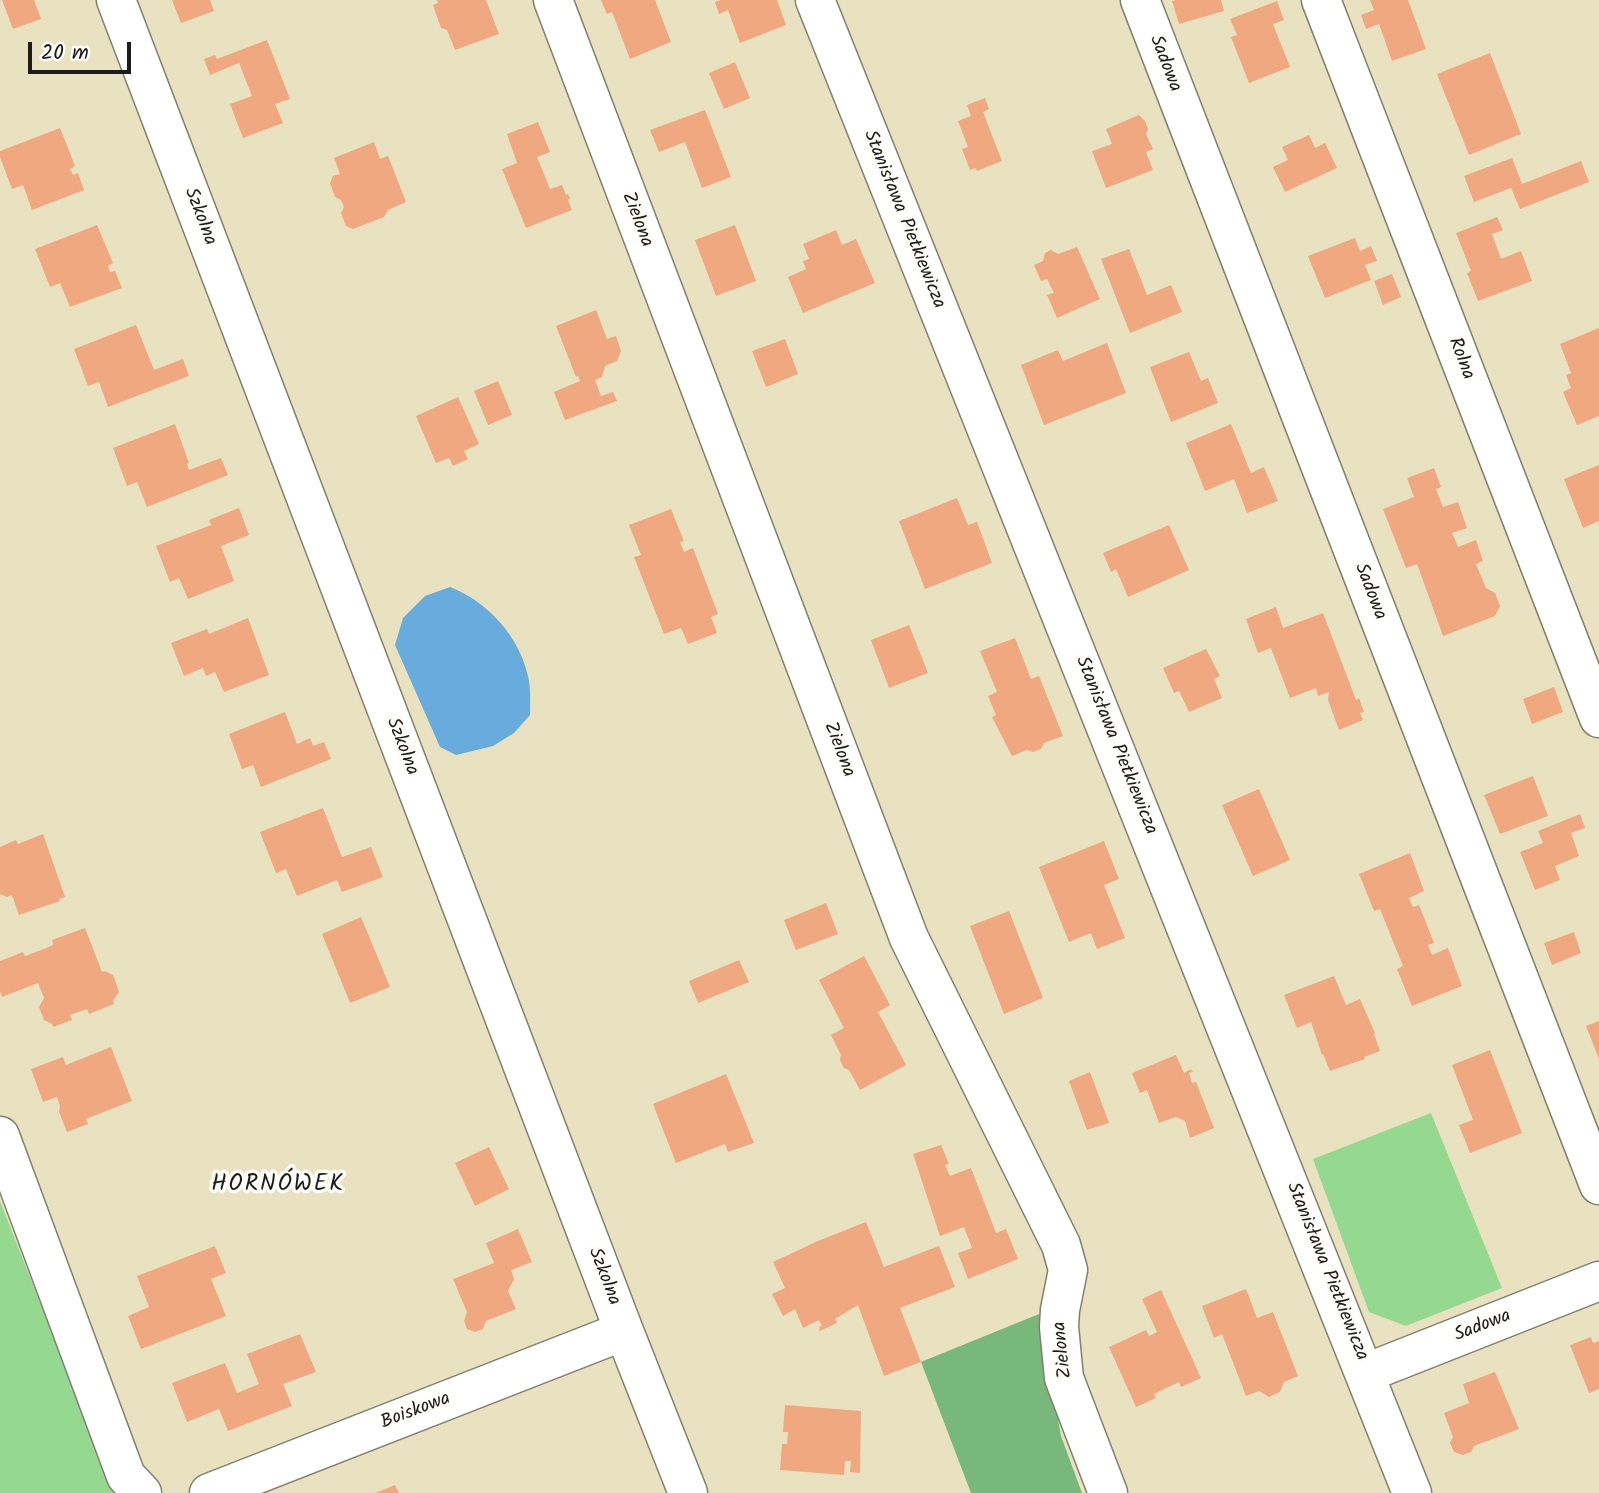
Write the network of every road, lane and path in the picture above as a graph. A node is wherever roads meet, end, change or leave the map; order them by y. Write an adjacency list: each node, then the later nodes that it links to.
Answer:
1 (116, 0): 10 (street, Szkolna)
2 (553, 0): 15 (street, Zielona)
3 (815, 0): 11 (street, Stanisława Pietkiewicza)
4 (1140, 0): 8 (street, Sadowa)
5 (1321, 0): 6 (street, Rolna)
6 (1599, 718)
7 (0, 1136): 12 (street)
8 (1599, 1185)
9 (1599, 1281): 11 (street, Sadowa)
10 (624, 1331): 13 (street, Boiskowa); 14 (street, Szkolna)
11 (1366, 1373): 16 (street, Stanisława Pietkiewicza)
12 (142, 1493)
13 (209, 1493)
14 (688, 1493)
15 (1108, 1493)
16 (1412, 1493)

